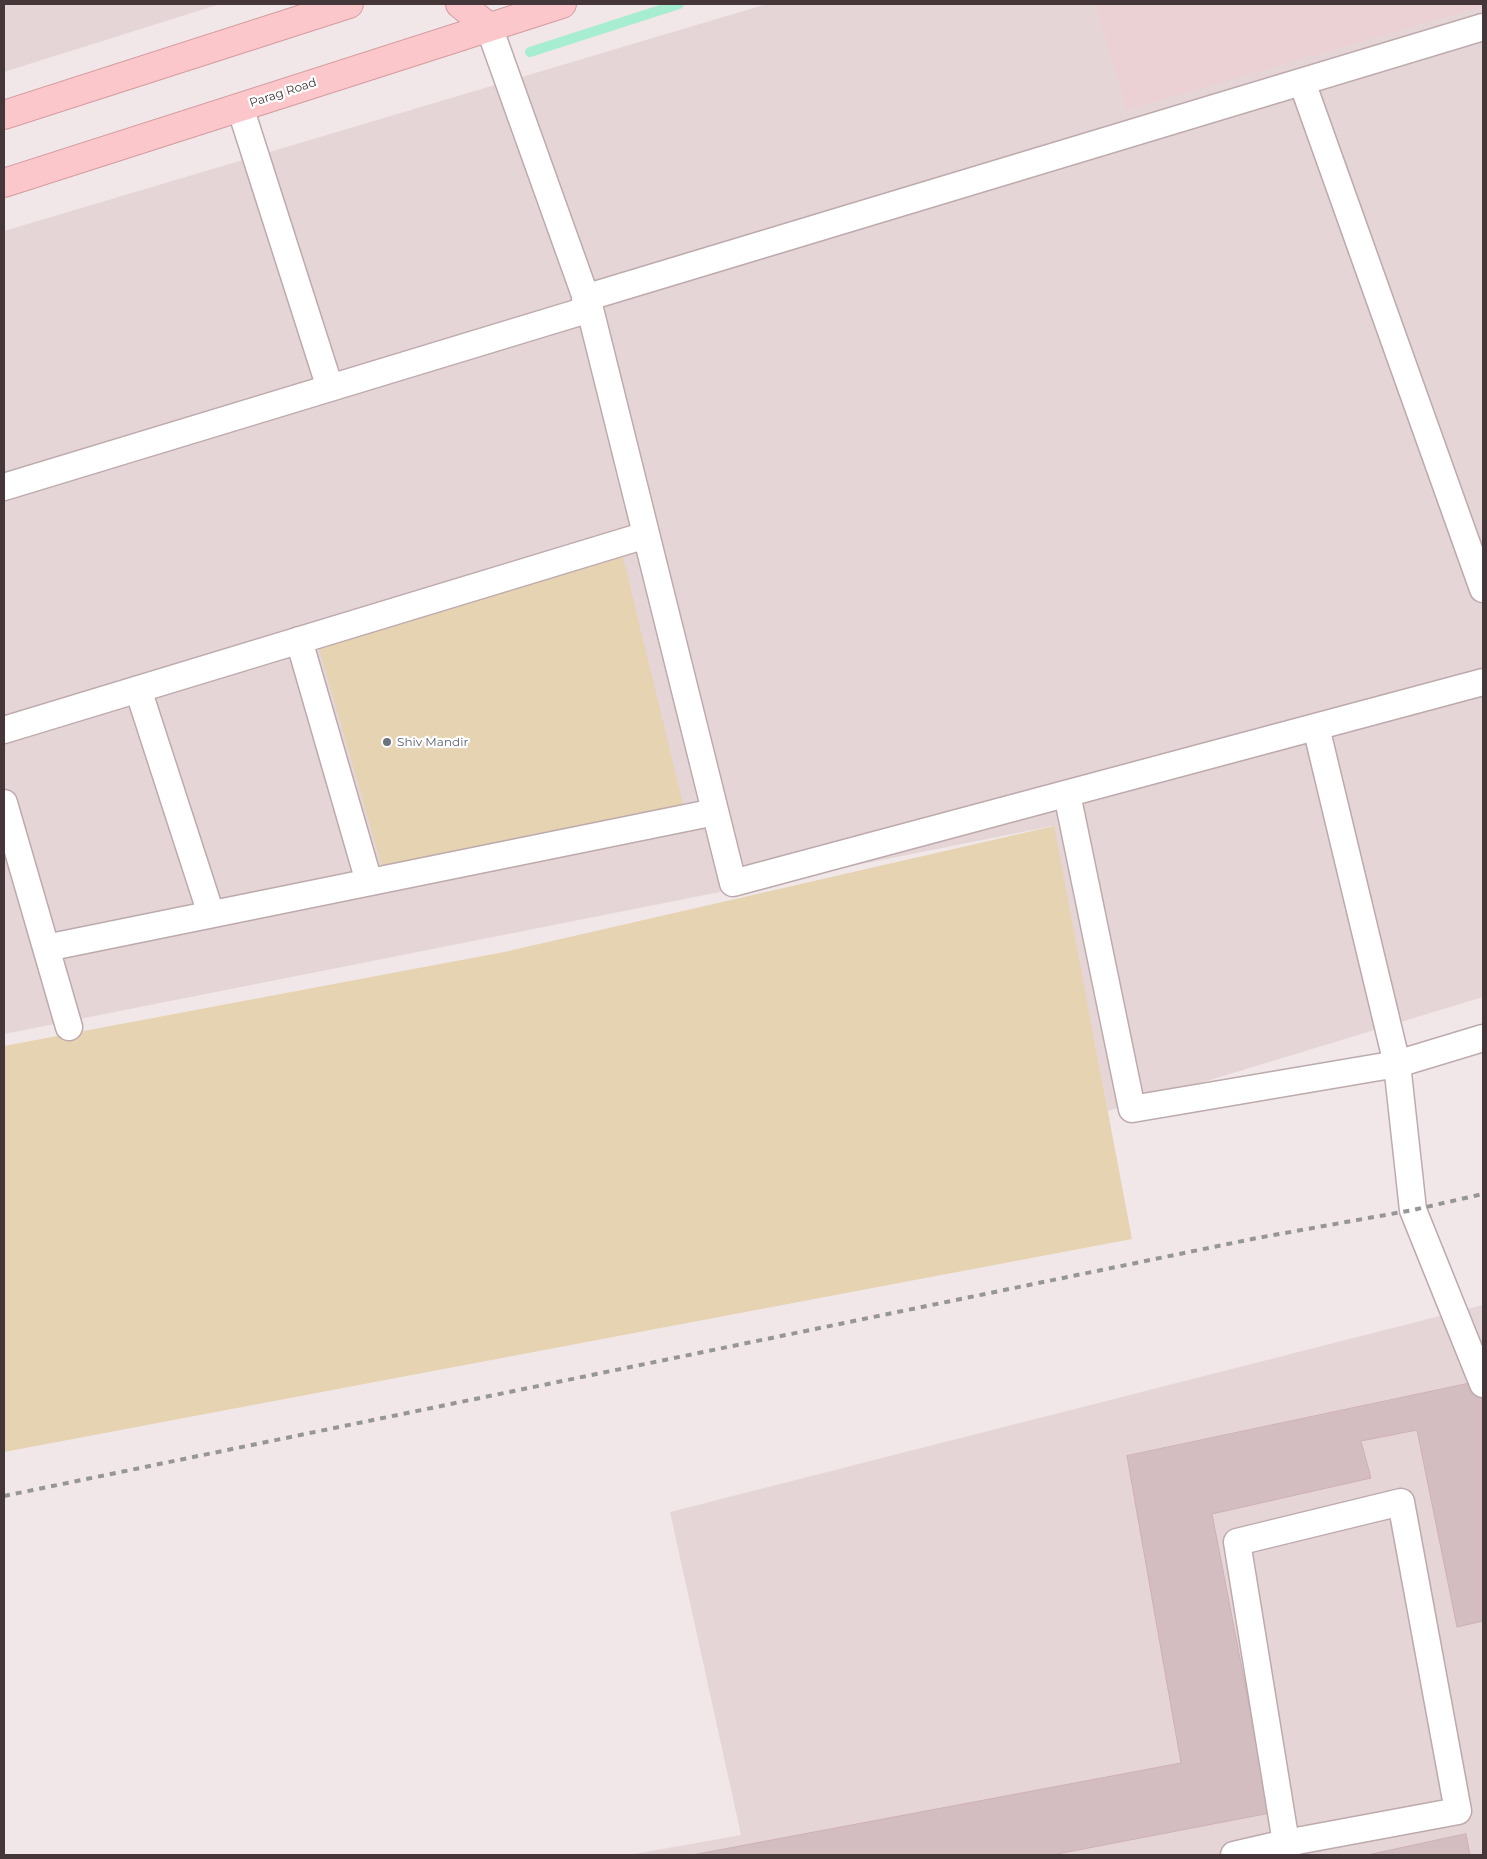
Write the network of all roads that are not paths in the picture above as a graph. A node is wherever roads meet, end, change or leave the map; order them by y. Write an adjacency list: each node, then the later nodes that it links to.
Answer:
1 (350, 4): 8 (street)
2 (460, 4): 4 (street)
3 (562, 4): 4 (street, Parag Road)
4 (488, 15): 7 (street, Parag Road); 10 (street)
5 (1483, 28): 6 (street)
6 (1302, 82): 10 (street); 14 (street)
7 (240, 107): 9 (street, Parag Road); 11 (street)
8 (4, 115)
9 (4, 183)
10 (587, 303): 11 (street); 13 (street)
11 (330, 388): 12 (street)
12 (4, 487)
13 (646, 535): 15 (street); 22 (street)
14 (1483, 589)
15 (299, 640): 17 (street); 23 (street)
16 (1483, 682): 18 (street)
17 (138, 689): 19 (street); 24 (street)
18 (1316, 727): 20 (street); 28 (street)
19 (4, 730)
20 (1067, 794): 22 (street); 28 (street)
21 (4, 803): 25 (street)
22 (715, 812): 23 (street)
23 (369, 882): 24 (street)
24 (211, 914): 25 (street)
25 (46, 948): 26 (street)
26 (69, 1027)
27 (1483, 1038): 28 (street)
28 (1397, 1064): 29 (street)
29 (1483, 1384)
30 (1286, 1849): 30 (street); 31 (street)
31 (1234, 1855)

